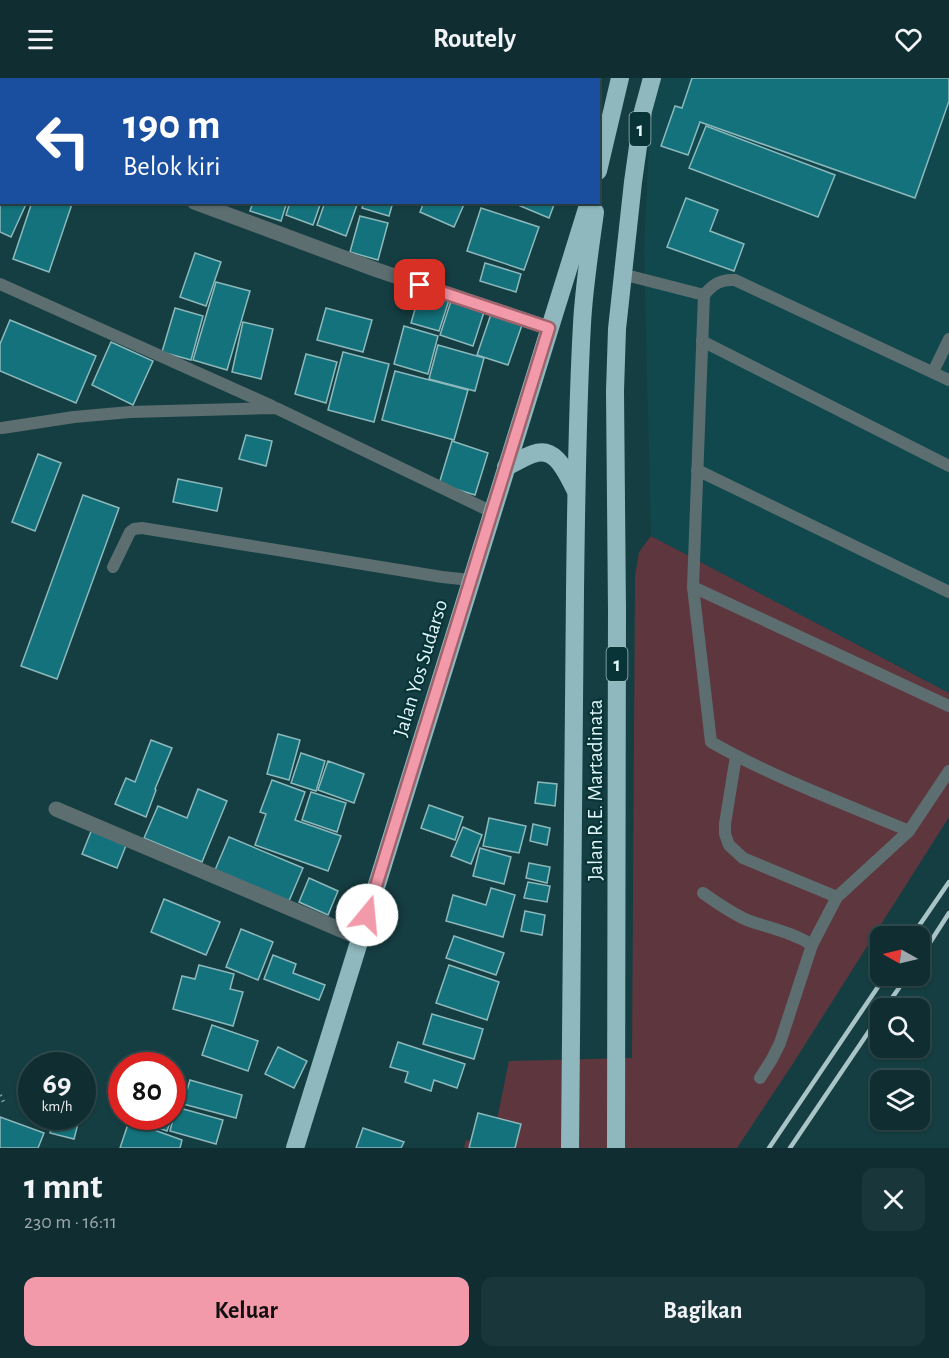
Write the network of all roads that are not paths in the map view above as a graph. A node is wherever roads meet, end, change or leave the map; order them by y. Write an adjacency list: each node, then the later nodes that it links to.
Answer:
1 (620, 78): 3 (highway, 1)
2 (652, 78): 7 (highway, Jalan R.E. Martadinata / 1)
3 (600, 166)
4 (199, 204): 10 (street)
5 (588, 204): 10 (highway, Jalan Yos Sudarso)
6 (596, 204): 20 (highway, Jalan R.E. Martadinata)
7 (622, 274): 9 (lane); 38 (highway, Jalan R.E. Martadinata / 1)
8 (0, 284): 15 (lane)
9 (704, 295): 12 (lane); 13 (lane)
10 (549, 328): 18 (highway, Jalan Yos Sudarso)
11 (949, 339): 13 (lane)
12 (702, 341): 17 (lane); 19 (lane)
13 (933, 372): 14 (lane)
14 (949, 380)
15 (276, 408): 16 (lane); 21 (lane)
16 (2, 428)
17 (949, 466)
18 (506, 467): 20 (highway); 21 (highway, Jalan Yos Sudarso)
19 (697, 470): 24 (lane); 25 (lane)
20 (576, 491): 37 (highway, Jalan R.E. Martadinata)
21 (492, 512): 23 (highway, Jalan Yos Sudarso)
22 (113, 567): 23 (lane)
23 (471, 580): 33 (highway, Jalan Yos Sudarso)
24 (693, 587): 26 (lane); 27 (lane)
25 (949, 592)
26 (949, 706)
27 (736, 756): 30 (lane); 32 (lane)
28 (949, 771): 30 (lane)
29 (56, 809): 33 (street)
30 (909, 831): 32 (lane)
31 (703, 893): 34 (lane)
32 (837, 897): 34 (lane)
33 (360, 938): 36 (highway, Jalan Yos Sudarso)
34 (812, 945): 35 (lane)
35 (760, 1078)
36 (295, 1148)
37 (570, 1148)
38 (616, 1148)

